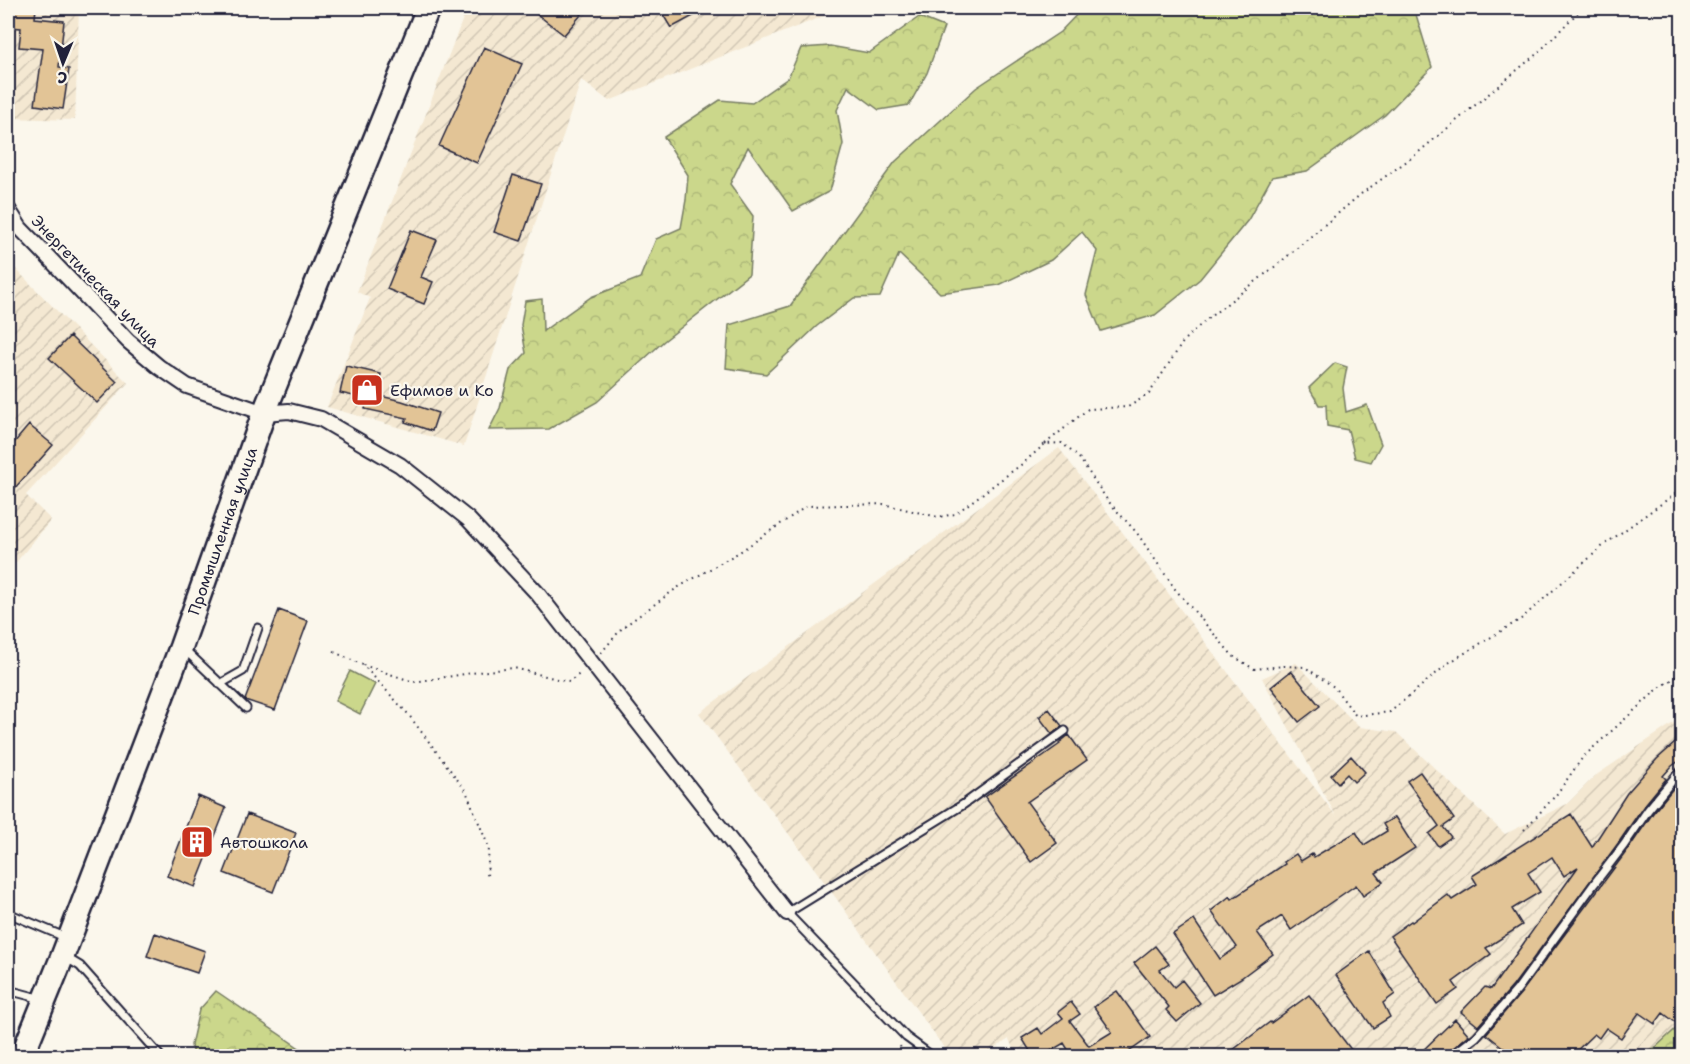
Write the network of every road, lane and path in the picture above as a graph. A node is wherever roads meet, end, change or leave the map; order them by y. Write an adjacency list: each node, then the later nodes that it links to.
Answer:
1 (428, 8): 4 (main road, Промышленная улица)
2 (1582, 8): 5 (path)
3 (8, 209): 4 (street, Энергетическая улица)
4 (264, 413): 8 (main road, Промышленная улица); 10 (street)
5 (1045, 444): 6 (path); 10 (path)
6 (1683, 489)
7 (258, 628): 13 (lane)
8 (181, 646): 13 (lane); 21 (main road, Промышленная улица)
9 (334, 652): 11 (path)
10 (592, 663): 11 (path); 20 (street)
11 (363, 664): 18 (path)
12 (1683, 673): 17 (path)
13 (220, 684): 14 (lane)
14 (246, 708)
15 (1065, 731): 20 (lane)
16 (1683, 771): 27 (lane)
17 (1524, 830)
18 (487, 876)
19 (8, 912): 21 (lane)
20 (787, 913): 26 (lane)
21 (66, 947): 23 (main road, Промышленная улица); 25 (lane)
22 (8, 990): 23 (lane)
23 (45, 999): 24 (main road, Промышленная улица)
24 (22, 1056)
25 (160, 1056)
26 (932, 1056)
27 (1451, 1056)

